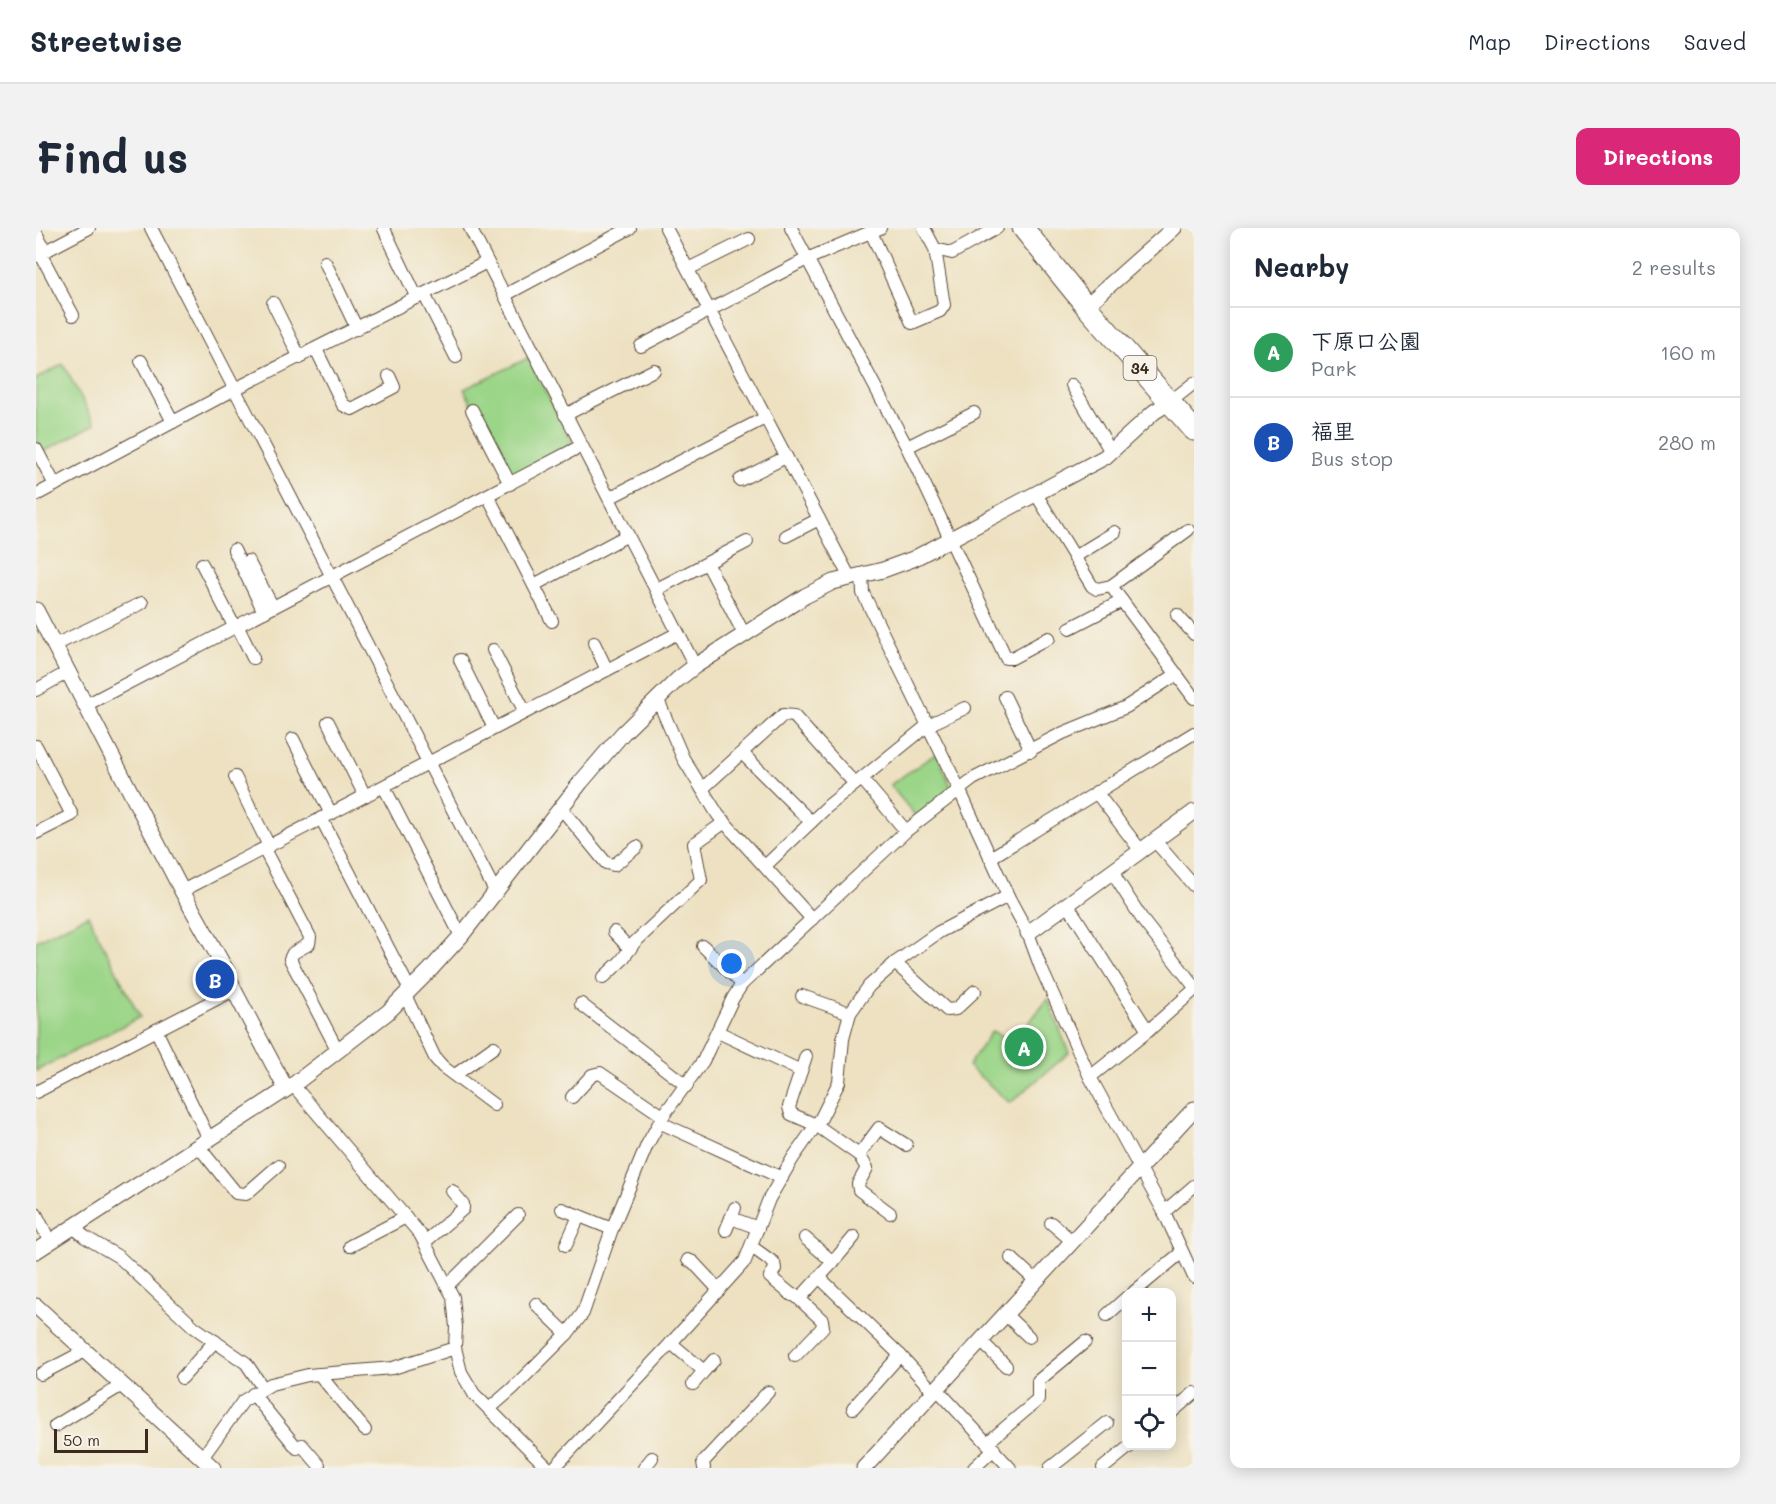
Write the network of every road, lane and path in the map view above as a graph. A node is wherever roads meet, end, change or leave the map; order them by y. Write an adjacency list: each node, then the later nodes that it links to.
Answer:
1 (89, 228): 16 (street)
2 (152, 228): 37 (street)
3 (470, 228): 19 (street)
4 (630, 228): 21 (street)
5 (666, 228): 20 (street)
6 (791, 228): 17 (street)
7 (924, 228): 15 (street)
8 (997, 228): 15 (street)
9 (1023, 228): 24 (highway, 34)
10 (1174, 228): 24 (street)
11 (384, 230): 22 (street)
12 (875, 230): 15 (street); 17 (street)
13 (36, 233): 16 (street)
14 (749, 239): 20 (street)
15 (935, 249)
16 (40, 253): 26 (street)
17 (807, 259): 25 (street); 46 (street)
18 (325, 262): 27 (street)
19 (487, 262): 21 (street); 22 (street)
20 (688, 269): 25 (street)
21 (505, 295): 41 (street)
22 (421, 296): 27 (street); 31 (street)
23 (273, 303): 30 (street)
24 (1086, 306): 38 (highway, 34)
25 (711, 310): 28 (street); 42 (street)
26 (74, 315)
27 (357, 329): 29 (street)
28 (641, 346)
29 (316, 349): 30 (street); 36 (street)
30 (300, 357): 37 (street)
31 (456, 357)
32 (141, 361): 43 (street)
33 (654, 370): 41 (street)
34 (1194, 383): 38 (street)
35 (1072, 385): 48 (street)
36 (394, 386)
37 (236, 389): 43 (street); 68 (street)
38 (1170, 402): 44 (highway, 34); 48 (street)
39 (472, 410): 51 (street)
40 (974, 413): 46 (street)
41 (565, 415): 45 (street)
42 (765, 418): 49 (street); 56 (street)
43 (173, 422): 52 (street)
44 (1194, 430)
45 (581, 446): 51 (street); 56 (street)
46 (907, 447): 62 (street)
47 (36, 449): 52 (street)
48 (1111, 452): 54 (street)
49 (786, 457): 50 (street); 57 (street)
50 (740, 480)
51 (510, 484): 55 (street)
52 (55, 485): 53 (street)
53 (36, 495)
54 (1036, 495): 62 (street); 65 (street)
55 (488, 496): 68 (street); 70 (street)
56 (609, 498): 60 (street)
57 (819, 519): 61 (street); 69 (street)
58 (1188, 530): 71 (street)
59 (1115, 532): 65 (street)
60 (628, 535): 70 (street); 72 (street)
61 (786, 536)
62 (950, 540): 69 (street); 84 (street)
63 (747, 542): 66 (street)
64 (237, 549): 75 (street)
65 (1074, 557): 71 (street)
66 (707, 563): 72 (street); 82 (street)
67 (202, 564): 79 (street)
68 (332, 576): 75 (street); 109 (street)
69 (856, 576): 82 (street); 102 (street)
70 (534, 585): 78 (street)
71 (1111, 586): 73 (street)
72 (657, 589): 81 (street)
73 (1122, 601): 80 (street); 93 (street)
74 (142, 603): 86 (street)
75 (268, 609): 79 (street)
76 (36, 610): 86 (street)
77 (1177, 615): 83 (street)
78 (552, 621)
79 (235, 626): 88 (street); 98 (street)
80 (1070, 628)
81 (678, 633): 90 (street); 91 (street)
82 (744, 634): 90 (street)
83 (1194, 634)
84 (1049, 638)
85 (594, 643): 91 (street)
86 (55, 645): 92 (street)
87 (493, 650): 100 (street)
88 (253, 658)
89 (460, 660): 103 (street)
90 (695, 666): 96 (street)
91 (607, 670): 100 (street)
92 (68, 672): 94 (street); 98 (street)
93 (1177, 674): 97 (street); 107 (street)
94 (36, 690)
95 (1005, 697): 107 (street)
96 (657, 698): 114 (street); 118 (street)
97 (1194, 698)
98 (86, 705): 133 (street)
99 (965, 708): 102 (street)
100 (525, 712): 103 (street)
101 (328, 722): 117 (street)
102 (928, 725): 112 (street); 115 (street)
103 (494, 728): 109 (street)
104 (1194, 733): 116 (street)
105 (293, 740): 120 (street)
106 (36, 746): 110 (street)
107 (1031, 751): 115 (street)
108 (742, 753): 112 (street); 114 (street); 122 (street)
109 (428, 762): 113 (street); 134 (street)
110 (40, 763): 124 (street)
111 (235, 777): 127 (street)
112 (859, 782): 122 (street); 123 (street)
113 (384, 787): 117 (street); 140 (street)
114 (702, 789): 121 (street)
115 (960, 789): 123 (street); 129 (street)
116 (1096, 792): 128 (street); 129 (street)
117 (364, 796): 120 (street)
118 (561, 808): 126 (street); 134 (street)
119 (1194, 812): 125 (street)
120 (326, 816): 127 (street); 149 (street)
121 (725, 822): 130 (street); 142 (street)
122 (812, 822): 130 (street)
123 (906, 831): 137 (street)
124 (36, 833)
125 (1155, 841): 128 (street); 132 (street)
126 (637, 847)
127 (267, 848): 133 (street); 157 (street)
128 (1141, 850): 131 (street)
129 (990, 858): 135 (street)
130 (765, 866): 137 (street)
131 (1112, 872): 136 (street); 146 (street)
132 (1194, 886)
133 (182, 891): 147 (street)
134 (496, 893): 140 (street)
135 (1008, 896): 139 (street); 143 (street)
136 (1068, 905): 139 (street); 154 (street)
137 (812, 920): 145 (street)
138 (614, 932): 142 (street)
139 (1028, 933): 161 (street)
140 (461, 936): 149 (street)
141 (703, 946): 145 (street)
142 (630, 949): 144 (street)
143 (895, 963): 148 (street); 152 (street)
144 (603, 978)
145 (742, 984): 155 (street)
146 (1194, 988): 154 (street)
147 (234, 990): 153 (street); 163 (street)
148 (975, 991)
149 (408, 993): 157 (street); 160 (street)
150 (802, 996): 152 (street)
151 (581, 1004): 162 (street)
152 (850, 1012): 169 (street)
153 (156, 1030): 164 (street); 170 (street)
154 (1148, 1031): 161 (street)
155 (718, 1032): 159 (street); 162 (street)
156 (494, 1047): 160 (street)
157 (338, 1051): 163 (street)
158 (806, 1056): 159 (street)
159 (801, 1071): 169 (street)
160 (455, 1075): 166 (street)
161 (1090, 1077): 174 (street)
162 (687, 1086): 168 (street)
163 (290, 1087): 170 (street); 184 (street)
164 (36, 1092)
165 (572, 1098): 168 (street)
166 (494, 1106)
167 (1194, 1109): 174 (street)
168 (662, 1120): 175 (street); 188 (street)
169 (816, 1125): 172 (street); 175 (street)
170 (204, 1143): 173 (street); 187 (street)
171 (906, 1146): 172 (street)
172 (859, 1155): 180 (street)
173 (269, 1168)
174 (1140, 1168): 179 (street); 194 (street)
175 (782, 1178): 189 (street)
176 (1194, 1186): 179 (street)
177 (452, 1191): 193 (street)
178 (562, 1209): 183 (street)
179 (1164, 1212): 199 (street)
180 (890, 1213)
181 (36, 1214): 192 (street)
182 (518, 1215): 206 (street)
183 (579, 1216): 188 (street); 195 (street)
184 (406, 1217): 193 (street); 196 (street)
185 (731, 1219): 189 (street)
186 (1051, 1223): 194 (street)
187 (73, 1227): 192 (street); 217 (street)
188 (612, 1228): 215 (street)
189 (758, 1228): 197 (street)
190 (805, 1238): 202 (street)
191 (854, 1238): 202 (street)
192 (50, 1242): 198 (street)
193 (425, 1242): 206 (street)
194 (1072, 1242): 205 (street)
195 (566, 1245)
196 (350, 1246)
197 (752, 1247): 208 (street); 209 (street)
198 (36, 1251)
199 (1182, 1252): 203 (street); 207 (street)
200 (1011, 1258): 205 (street)
201 (688, 1260): 208 (street)
202 (833, 1262): 204 (street)
203 (1194, 1277)
204 (820, 1278): 209 (street); 223 (street)
205 (1036, 1281): 213 (street)
206 (447, 1286): 221 (street)
207 (1140, 1288)
208 (719, 1290): 220 (street)
209 (796, 1296): 224 (street)
210 (1122, 1302): 214 (street)
211 (536, 1304): 215 (street)
212 (36, 1306): 222 (street)
213 (1005, 1314): 216 (street); 218 (street)
214 (1107, 1315)
215 (567, 1334): 238 (street)
216 (1029, 1337)
217 (215, 1341): 230 (street); 234 (street)
218 (981, 1341): 226 (street); 233 (street)
219 (1085, 1342): 243 (street)
220 (671, 1343): 227 (street); 249 (street)
221 (454, 1348): 229 (street); 238 (street)
222 (85, 1351): 228 (street); 232 (street)
223 (900, 1355): 233 (street); 237 (street)
224 (795, 1356)
225 (714, 1360): 227 (street)
226 (1005, 1366)
227 (704, 1371): 231 (street)
228 (41, 1374)
229 (319, 1374): 234 (street); 242 (street)
230 (182, 1378)
231 (693, 1384)
232 (122, 1385): 241 (street); 246 (street)
233 (935, 1390): 243 (street); 252 (street)
234 (258, 1391): 246 (street); 247 (street)
235 (768, 1392): 251 (street)
236 (1194, 1393): 239 (street)
237 (854, 1408)
238 (489, 1409): 248 (street)
239 (1176, 1409)
240 (1107, 1423): 255 (street)
241 (55, 1426)
242 (365, 1431)
243 (991, 1446): 253 (street); 254 (street)
244 (1125, 1450): 256 (street)
245 (652, 1458): 250 (street)
246 (208, 1463)
247 (319, 1465)
248 (548, 1468)
249 (554, 1468)
250 (644, 1468)
251 (704, 1468)
252 (864, 1468)
253 (974, 1468)
254 (1010, 1468)
255 (1050, 1468)
256 (1103, 1468)

